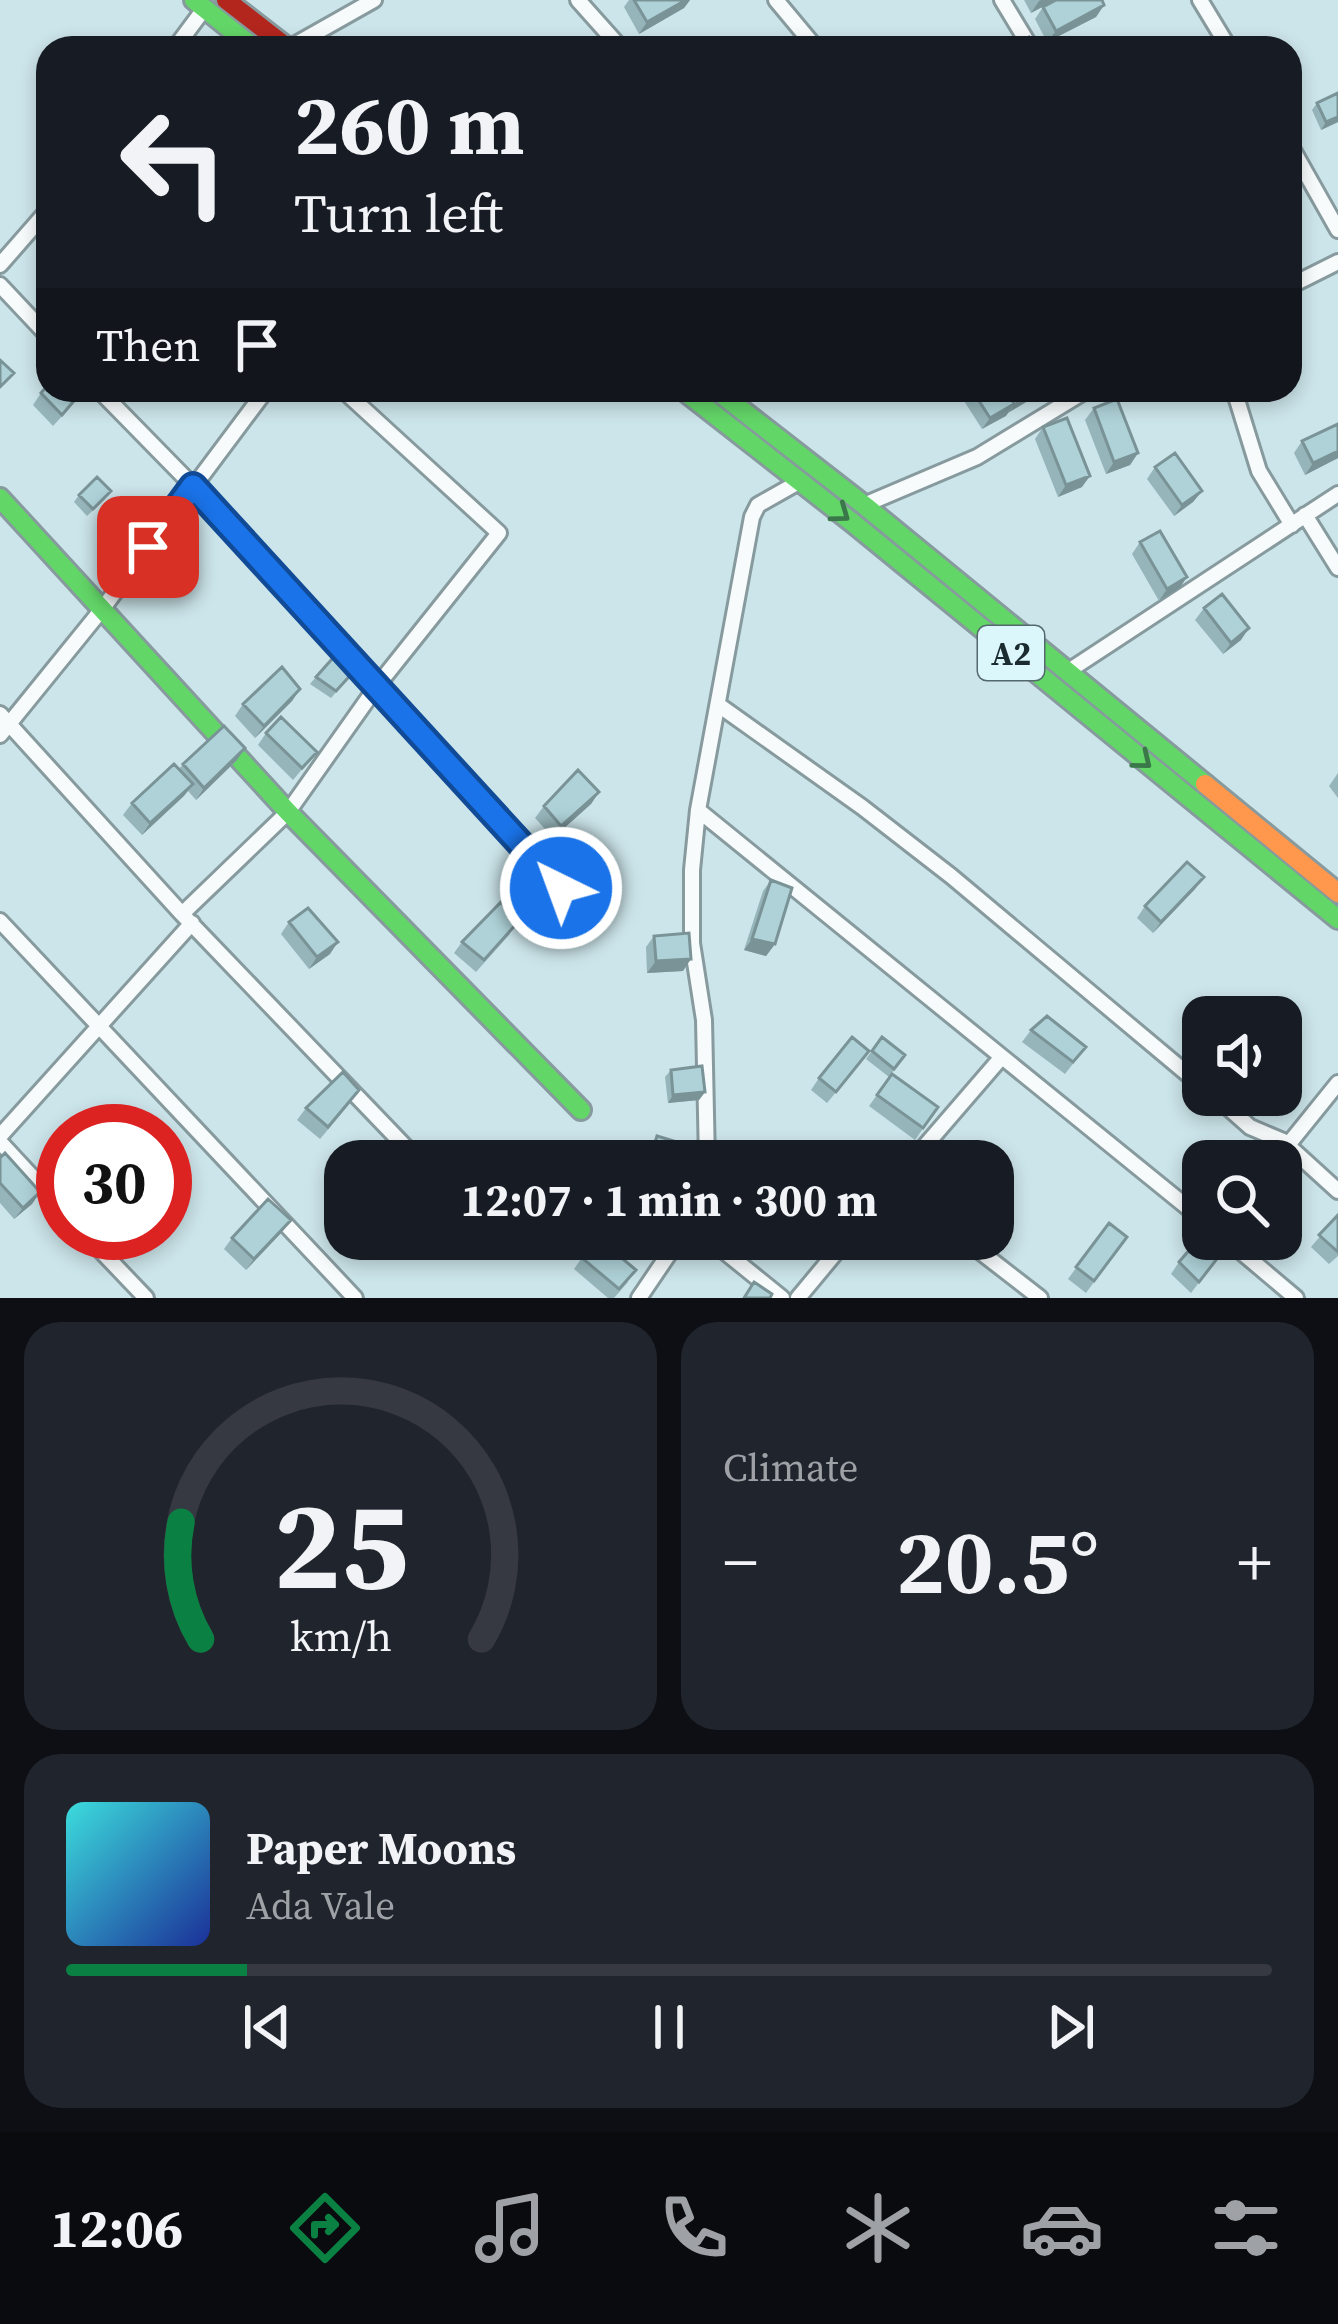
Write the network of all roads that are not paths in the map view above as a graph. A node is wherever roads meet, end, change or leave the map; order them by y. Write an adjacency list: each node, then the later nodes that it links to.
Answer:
1 (226, 0): 10 (main road)
2 (374, 0): 11 (street)
3 (578, 0): 12 (street)
4 (776, 0): 13 (street)
5 (1002, 0): 14 (street)
6 (1199, 0): 15 (street)
7 (199, 4): 8 (street); 9 (main road)
8 (182, 36)
9 (239, 36)
10 (273, 36)
11 (310, 36)
12 (610, 36)
13 (806, 36)
14 (1024, 36)
15 (1222, 36)
16 (1302, 166): 18 (street)
17 (36, 224): 20 (street)
18 (1338, 230)
19 (1338, 262): 21 (street)
20 (0, 266)
21 (1302, 280)
22 (0, 285): 23 (street)
23 (36, 323)
24 (111, 402): 32 (street)
25 (257, 402): 32 (street)
26 (357, 402): 40 (street)
27 (698, 402): 31 (main road, A2)
28 (731, 402): 35 (main road, A2)
29 (1061, 402): 35 (street)
30 (1238, 402): 36 (street)
31 (797, 483): 41 (street); 48 (main road, A2, one-way to 48)
32 (193, 486): 38 (street); 40 (street)
33 (1338, 494): 36 (street)
34 (0, 498): 38 (main road)
35 (864, 505): 39 (main road, A2)
36 (1299, 520): 37 (street); 39 (street)
37 (1338, 568)
38 (104, 608): 42 (street); 44 (main road)
39 (1067, 672): 46 (main road, A2)
40 (376, 686): 44 (street); 45 (street)
41 (720, 706): 43 (street); 52 (street)
42 (3, 724): 47 (street)
43 (698, 810): 51 (street); 58 (street)
44 (288, 812): 47 (street); 54 (main road)
45 (561, 888)
46 (1338, 893)
47 (187, 919): 50 (street); 57 (street)
48 (1338, 919)
49 (0, 921): 50 (street)
50 (96, 1027): 56 (street); 73 (street)
51 (1000, 1059): 59 (street); 65 (street)
52 (1182, 1070)
53 (1338, 1083): 61 (street)
54 (580, 1110)
55 (1238, 1116): 60 (street)
56 (0, 1139): 63 (street)
57 (398, 1140)
58 (707, 1140)
59 (930, 1140)
60 (1277, 1140)
61 (1291, 1140)
62 (1302, 1159): 64 (street)
63 (36, 1180)
64 (1338, 1191)
65 (1182, 1203)
66 (110, 1260): 72 (street)
67 (665, 1260): 74 (street)
68 (736, 1260): 75 (street)
69 (830, 1260): 76 (street)
70 (991, 1260): 77 (street)
71 (1251, 1260): 78 (street)
72 (146, 1298)
73 (355, 1298)
74 (639, 1298)
75 (782, 1298)
76 (798, 1298)
77 (1040, 1298)
78 (1296, 1298)

